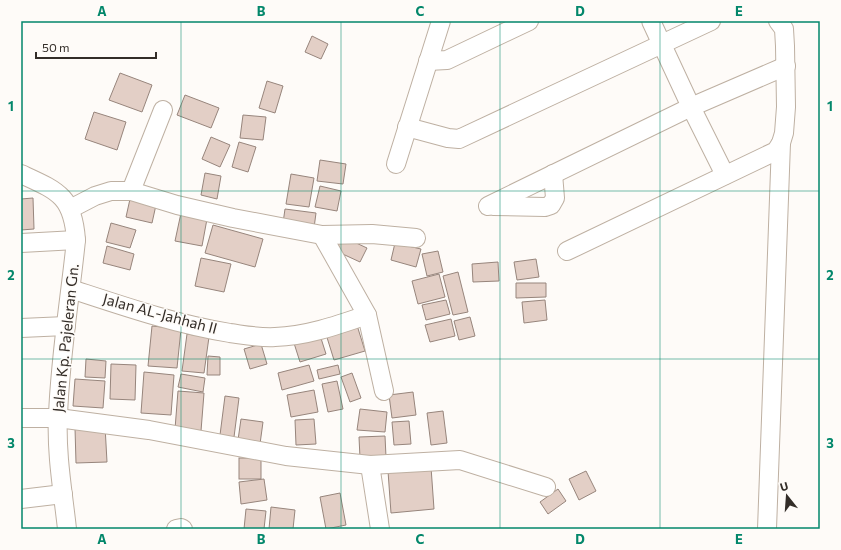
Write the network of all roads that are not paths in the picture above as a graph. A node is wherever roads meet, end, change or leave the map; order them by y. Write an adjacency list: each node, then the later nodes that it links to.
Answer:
1 (441, 21): 7 (street)
2 (529, 21): 7 (street)
3 (651, 21): 6 (street)
4 (711, 21): 6 (street)
5 (778, 21): 8 (street)
6 (662, 44): 9 (street); 11 (street)
7 (428, 61): 11 (street)
8 (786, 66): 9 (street); 12 (street)
9 (691, 107): 15 (street); 16 (street)
10 (163, 110): 17 (street)
11 (408, 127): 13 (street)
12 (781, 143): 16 (street); 39 (street)
13 (396, 164)
14 (21, 174): 18 (street, Jalan Kp. Pajeleran Gn.)
15 (553, 174)
16 (725, 175): 23 (street)
17 (131, 191): 18 (street); 19 (street)
18 (70, 209): 21 (street, Jalan Kp. Pajeleran Gn.)
19 (322, 235): 20 (street); 25 (street)
20 (416, 238)
21 (76, 240): 22 (street); 24 (street, Jalan Kp. Pajeleran Gn.)
22 (21, 243)
23 (567, 251)
24 (71, 289): 25 (street, Jalan AL-Jahhah II); 26 (street, Jalan Kp. Pajeleran Gn.)
25 (367, 315): 28 (street)
26 (66, 326): 27 (street); 30 (street, Jalan Kp. Pajeleran Gn.)
27 (21, 328)
28 (384, 390)
29 (21, 418): 30 (street)
30 (58, 418): 31 (street); 33 (street, Jalan Kp. Pajeleran Gn.)
31 (370, 465): 32 (street); 38 (street)
32 (546, 487)
33 (63, 494): 34 (street); 35 (street, Jalan Kp. Pajeleran Gn.)
34 (21, 499)
35 (67, 529)
36 (176, 529): 37 (street)
37 (183, 529)
38 (380, 529)
39 (767, 529)

